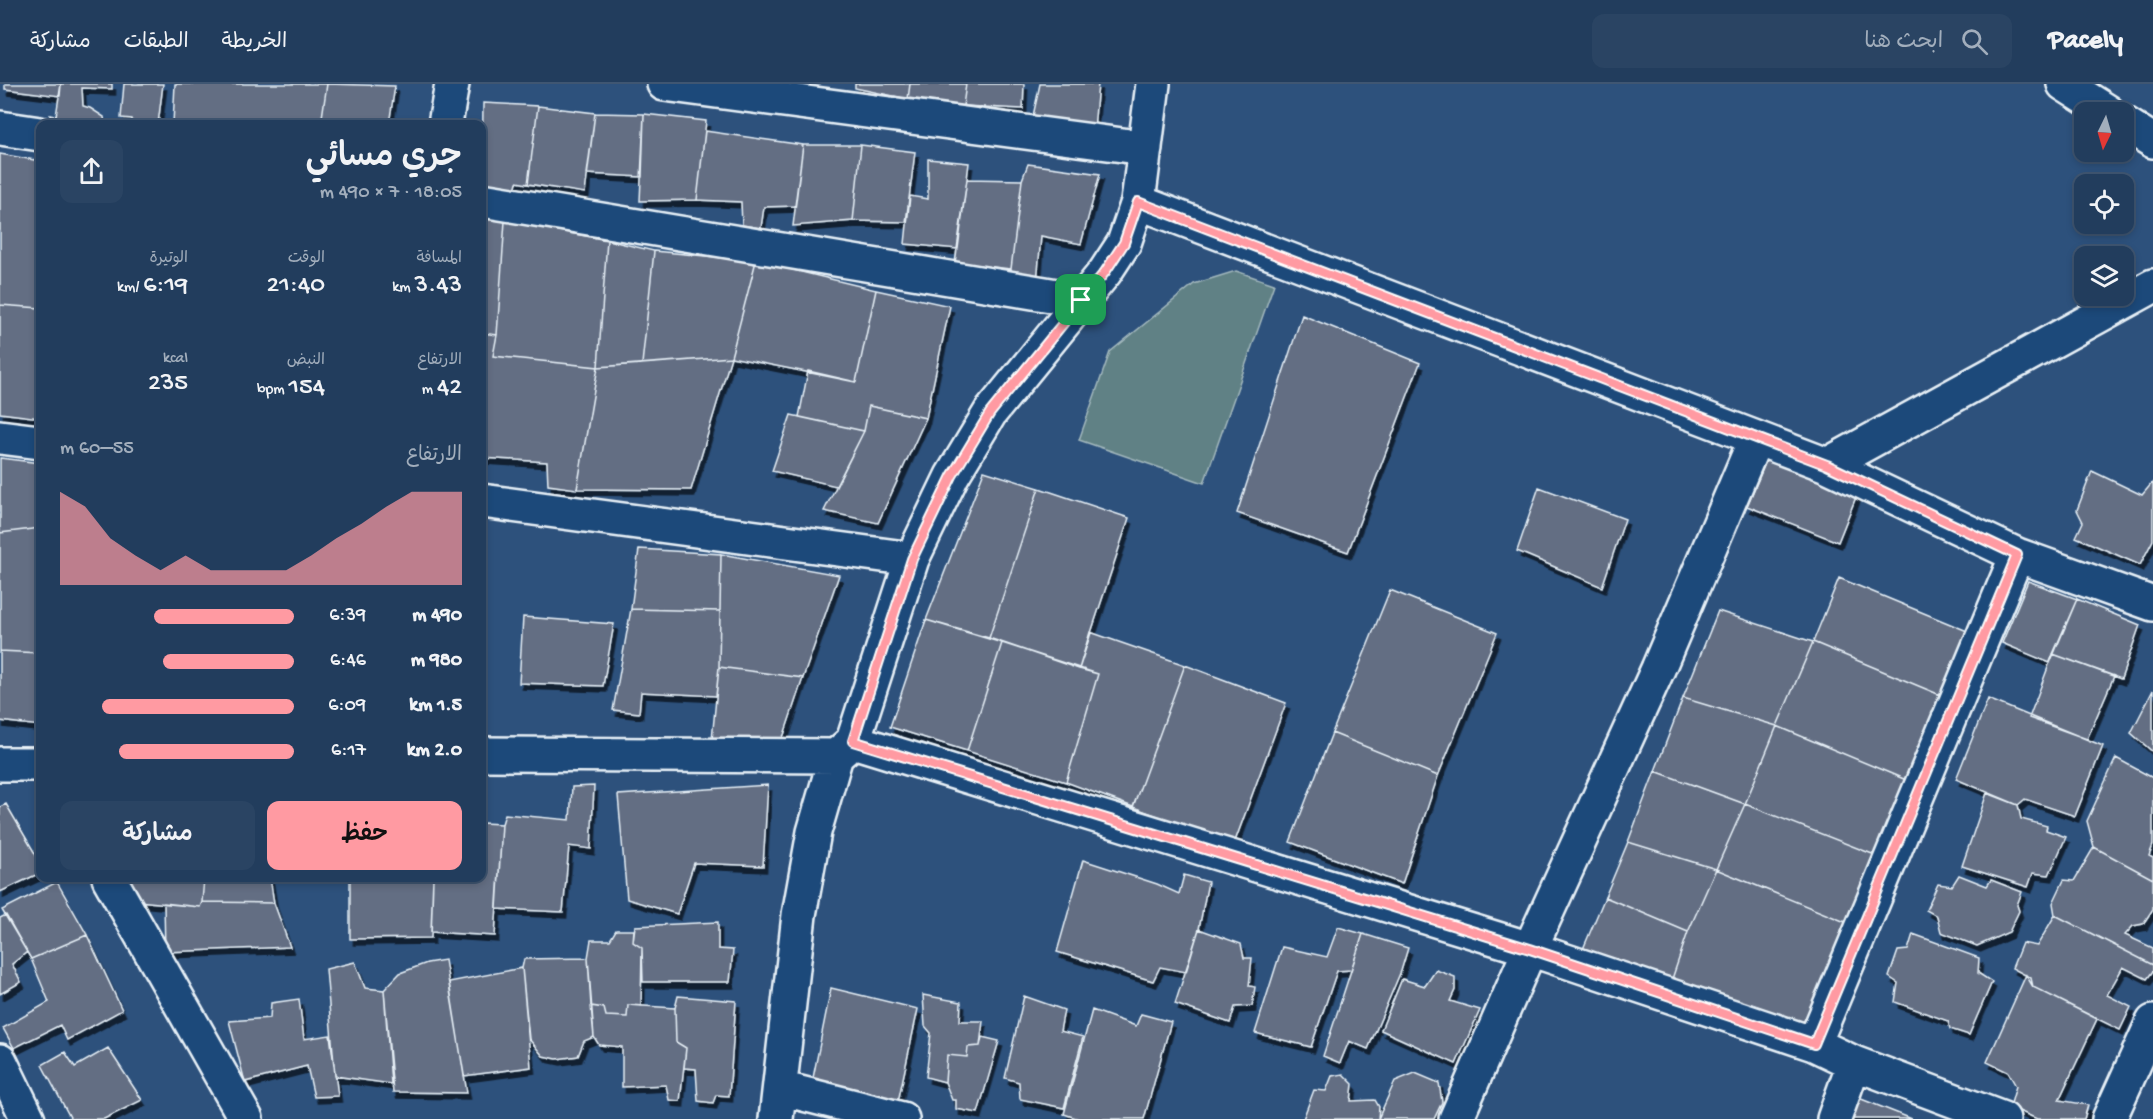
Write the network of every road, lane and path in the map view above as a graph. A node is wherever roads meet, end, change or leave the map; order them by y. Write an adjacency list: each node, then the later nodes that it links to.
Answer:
1 (452, 84): 6 (street)
2 (1153, 84): 11 (street)
3 (2064, 84): 5 (street)
4 (674, 85): 11 (street)
5 (2092, 102)
6 (446, 120)
7 (0, 128): 9 (street)
8 (2134, 129): 10 (street)
9 (36, 133)
10 (2153, 141)
11 (1145, 148): 13 (street)
12 (486, 201): 15 (street)
13 (1138, 202): 15 (street); 17 (street)
14 (2153, 286): 19 (street)
15 (1081, 300): 22 (street)
16 (0, 437): 18 (street)
17 (1756, 438): 19 (street); 29 (street)
18 (36, 442)
19 (1827, 465): 21 (street)
20 (486, 502): 22 (street)
21 (2017, 555): 23 (street); 31 (street)
22 (912, 559): 24 (street)
23 (2153, 604)
24 (845, 748): 25 (street); 29 (street); 35 (street)
25 (486, 754)
26 (0, 764): 27 (street)
27 (36, 764)
28 (111, 882): 37 (street)
29 (1530, 949): 31 (street); 39 (street)
30 (2153, 1022): 34 (street)
31 (1814, 1044): 33 (street)
32 (0, 1061): 36 (street)
33 (1854, 1063): 40 (street); 41 (street)
34 (2143, 1074): 42 (street)
35 (778, 1104): 38 (street)
36 (28, 1119)
37 (246, 1119)
38 (902, 1119)
39 (1456, 1119)
40 (1834, 1119)
41 (2003, 1119)
42 (2109, 1119)

